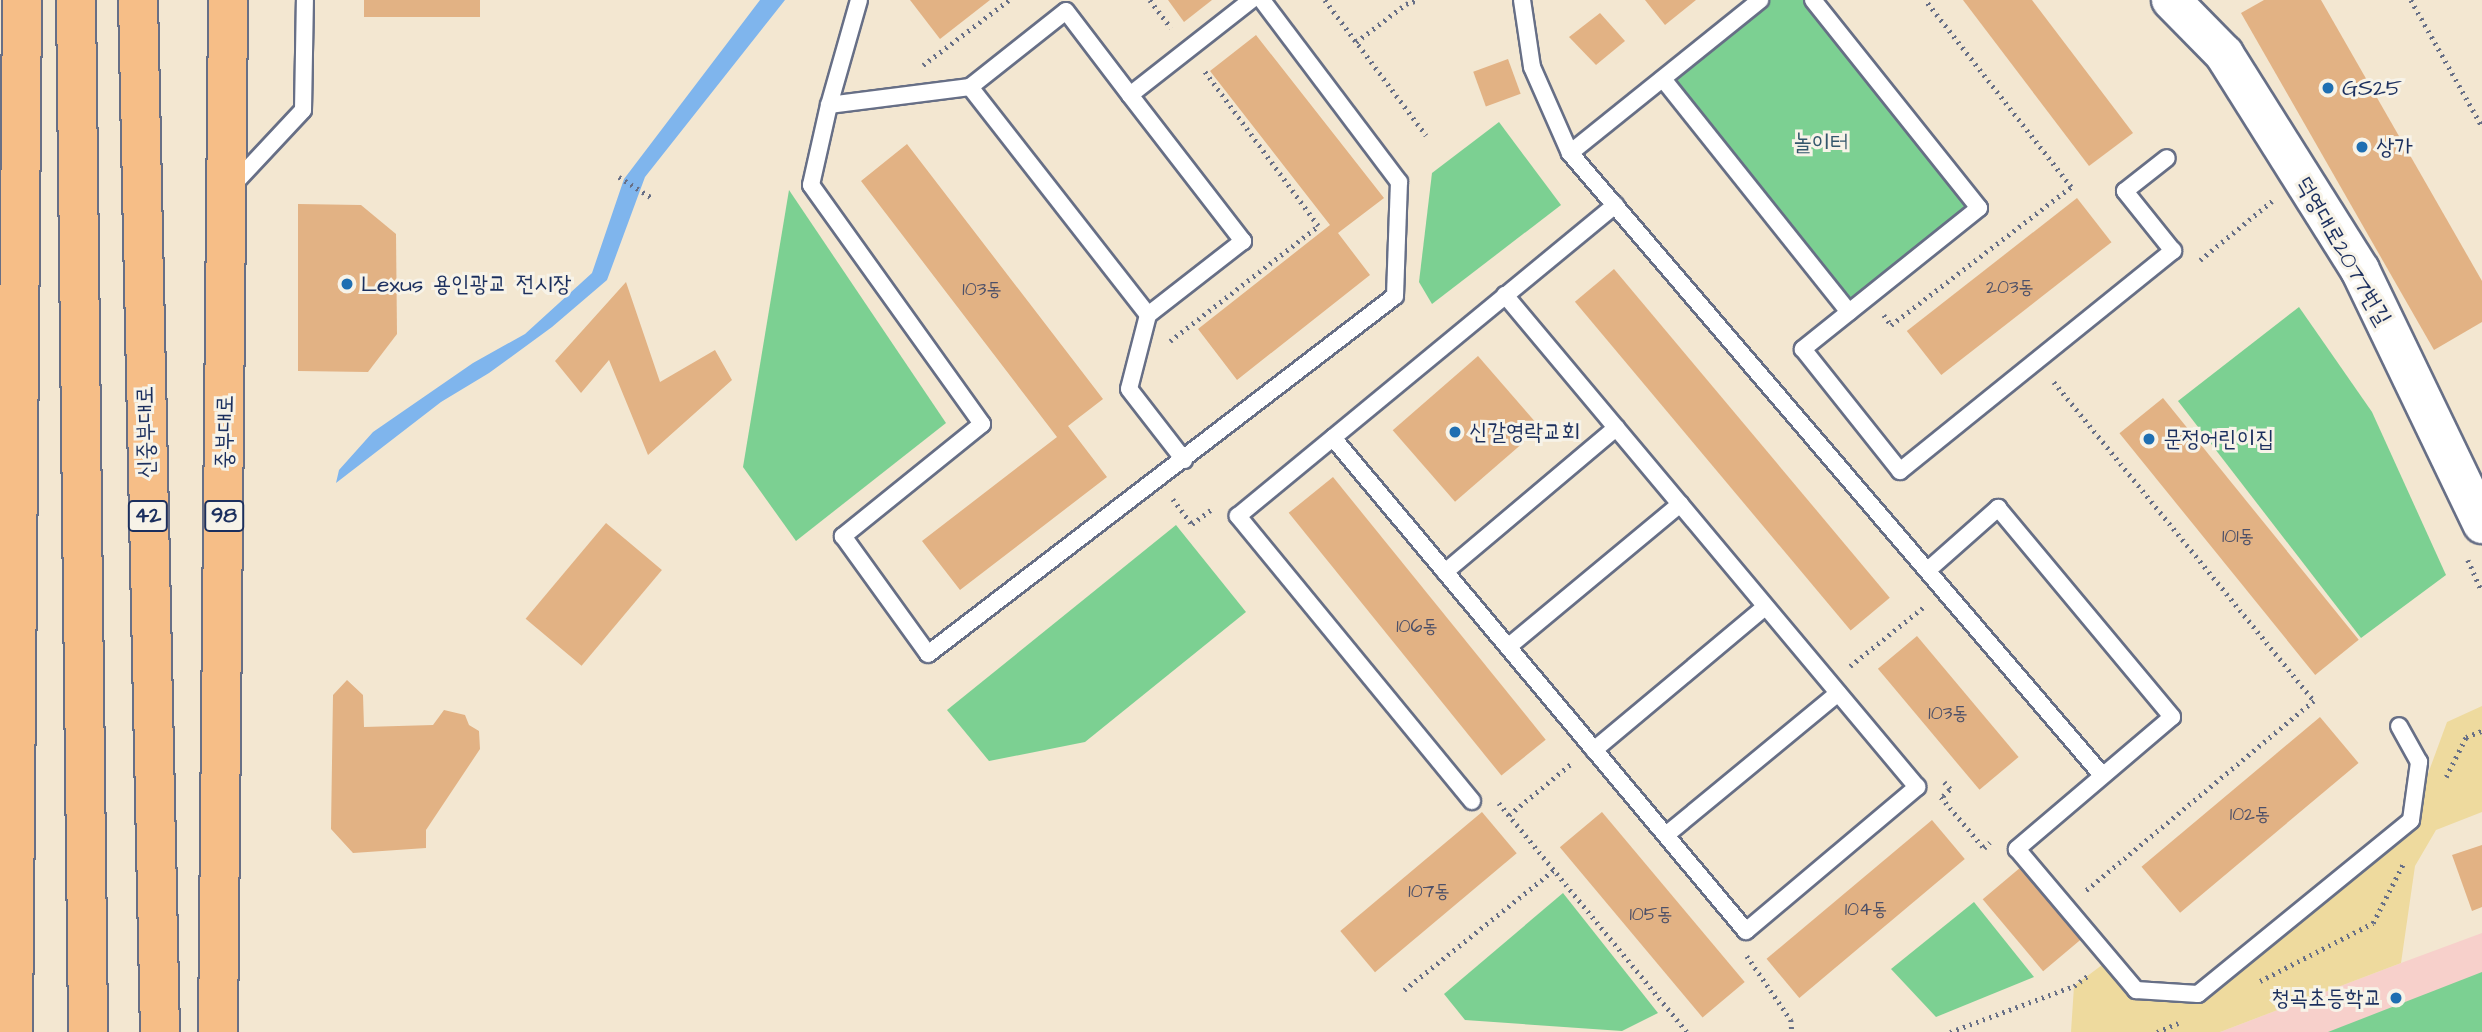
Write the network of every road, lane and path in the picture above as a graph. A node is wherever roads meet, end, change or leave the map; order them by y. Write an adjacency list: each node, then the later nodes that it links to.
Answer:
1 (22, 0): 28 (main road)
2 (76, 0): 74 (main road)
3 (138, 0): 75 (main road, 신중부대로 / 42)
4 (228, 0): 29 (main road, 중부대로 / 98)
5 (305, 0): 29 (lane)
6 (859, 0): 22 (lane)
7 (1009, 0): 21 (path)
8 (1251, 0): 20 (lane)
9 (1262, 0): 38 (lane)
10 (1325, 0): 17 (path)
11 (1418, 0): 17 (path)
12 (1522, 0): 25 (lane)
13 (1760, 0): 18 (lane)
14 (1813, 0): 33 (lane)
15 (2411, 0): 23 (path)
16 (2182, 4): 42 (street, 덕영대로2077번길)
17 (1356, 41): 24 (path)
18 (1663, 79): 25 (lane); 33 (lane)
19 (970, 86): 20 (lane); 21 (lane); 34 (lane)
20 (1130, 95): 34 (lane)
21 (878, 98): 22 (lane)
22 (829, 105): 38 (lane)
23 (2482, 125)
24 (1426, 135)
25 (1570, 153): 31 (lane)
26 (2166, 158): 33 (lane)
27 (619, 177): 30 (path)
28 (10, 184): 49 (main road)
29 (228, 190): 76 (main road, 중부대로 / 98)
30 (654, 199)
31 (1615, 205): 32 (lane); 43 (lane)
32 (1505, 295): 36 (lane); 37 (lane)
33 (1849, 312)
34 (1148, 315): 38 (lane)
35 (2052, 379): 66 (path)
36 (1616, 428): 39 (lane); 44 (lane)
37 (1333, 438): 44 (lane); 60 (lane)
38 (1184, 460)
39 (1679, 504): 47 (lane); 50 (lane)
40 (1214, 507): 41 (path)
41 (1192, 524)
42 (2482, 524)
43 (1928, 570): 57 (lane); 57 (lane)
44 (1446, 572): 50 (lane)
45 (1917, 595): 46 (path)
46 (1926, 605): 48 (path); 52 (path)
47 (1765, 607): 54 (lane); 56 (lane)
48 (1935, 616)
49 (9, 617): 73 (main road)
50 (1508, 647): 56 (lane)
51 (1840, 656): 52 (path)
52 (1849, 666): 53 (path)
53 (1857, 677)
54 (1838, 693): 63 (lane); 63 (lane)
55 (2399, 726): 70 (lane)
56 (1587, 753): 62 (path); 63 (lane)
57 (2102, 775): 66 (lane)
58 (1942, 779): 59 (path)
59 (1941, 797): 61 (path); 64 (path)
60 (1472, 801)
61 (1930, 806)
62 (1508, 815)
63 (1666, 835)
64 (1994, 839)
65 (1554, 870): 71 (path)
66 (2066, 907): 70 (lane)
67 (1738, 948): 69 (path)
68 (1758, 950): 69 (path)
69 (1747, 958): 77 (path)
70 (2110, 959): 78 (path)
71 (1405, 990)
72 (2178, 1023): 79 (path)
73 (13, 1032)
74 (88, 1032)
75 (160, 1032)
76 (218, 1032)
77 (1792, 1032)
78 (1951, 1032)
79 (2157, 1032)

